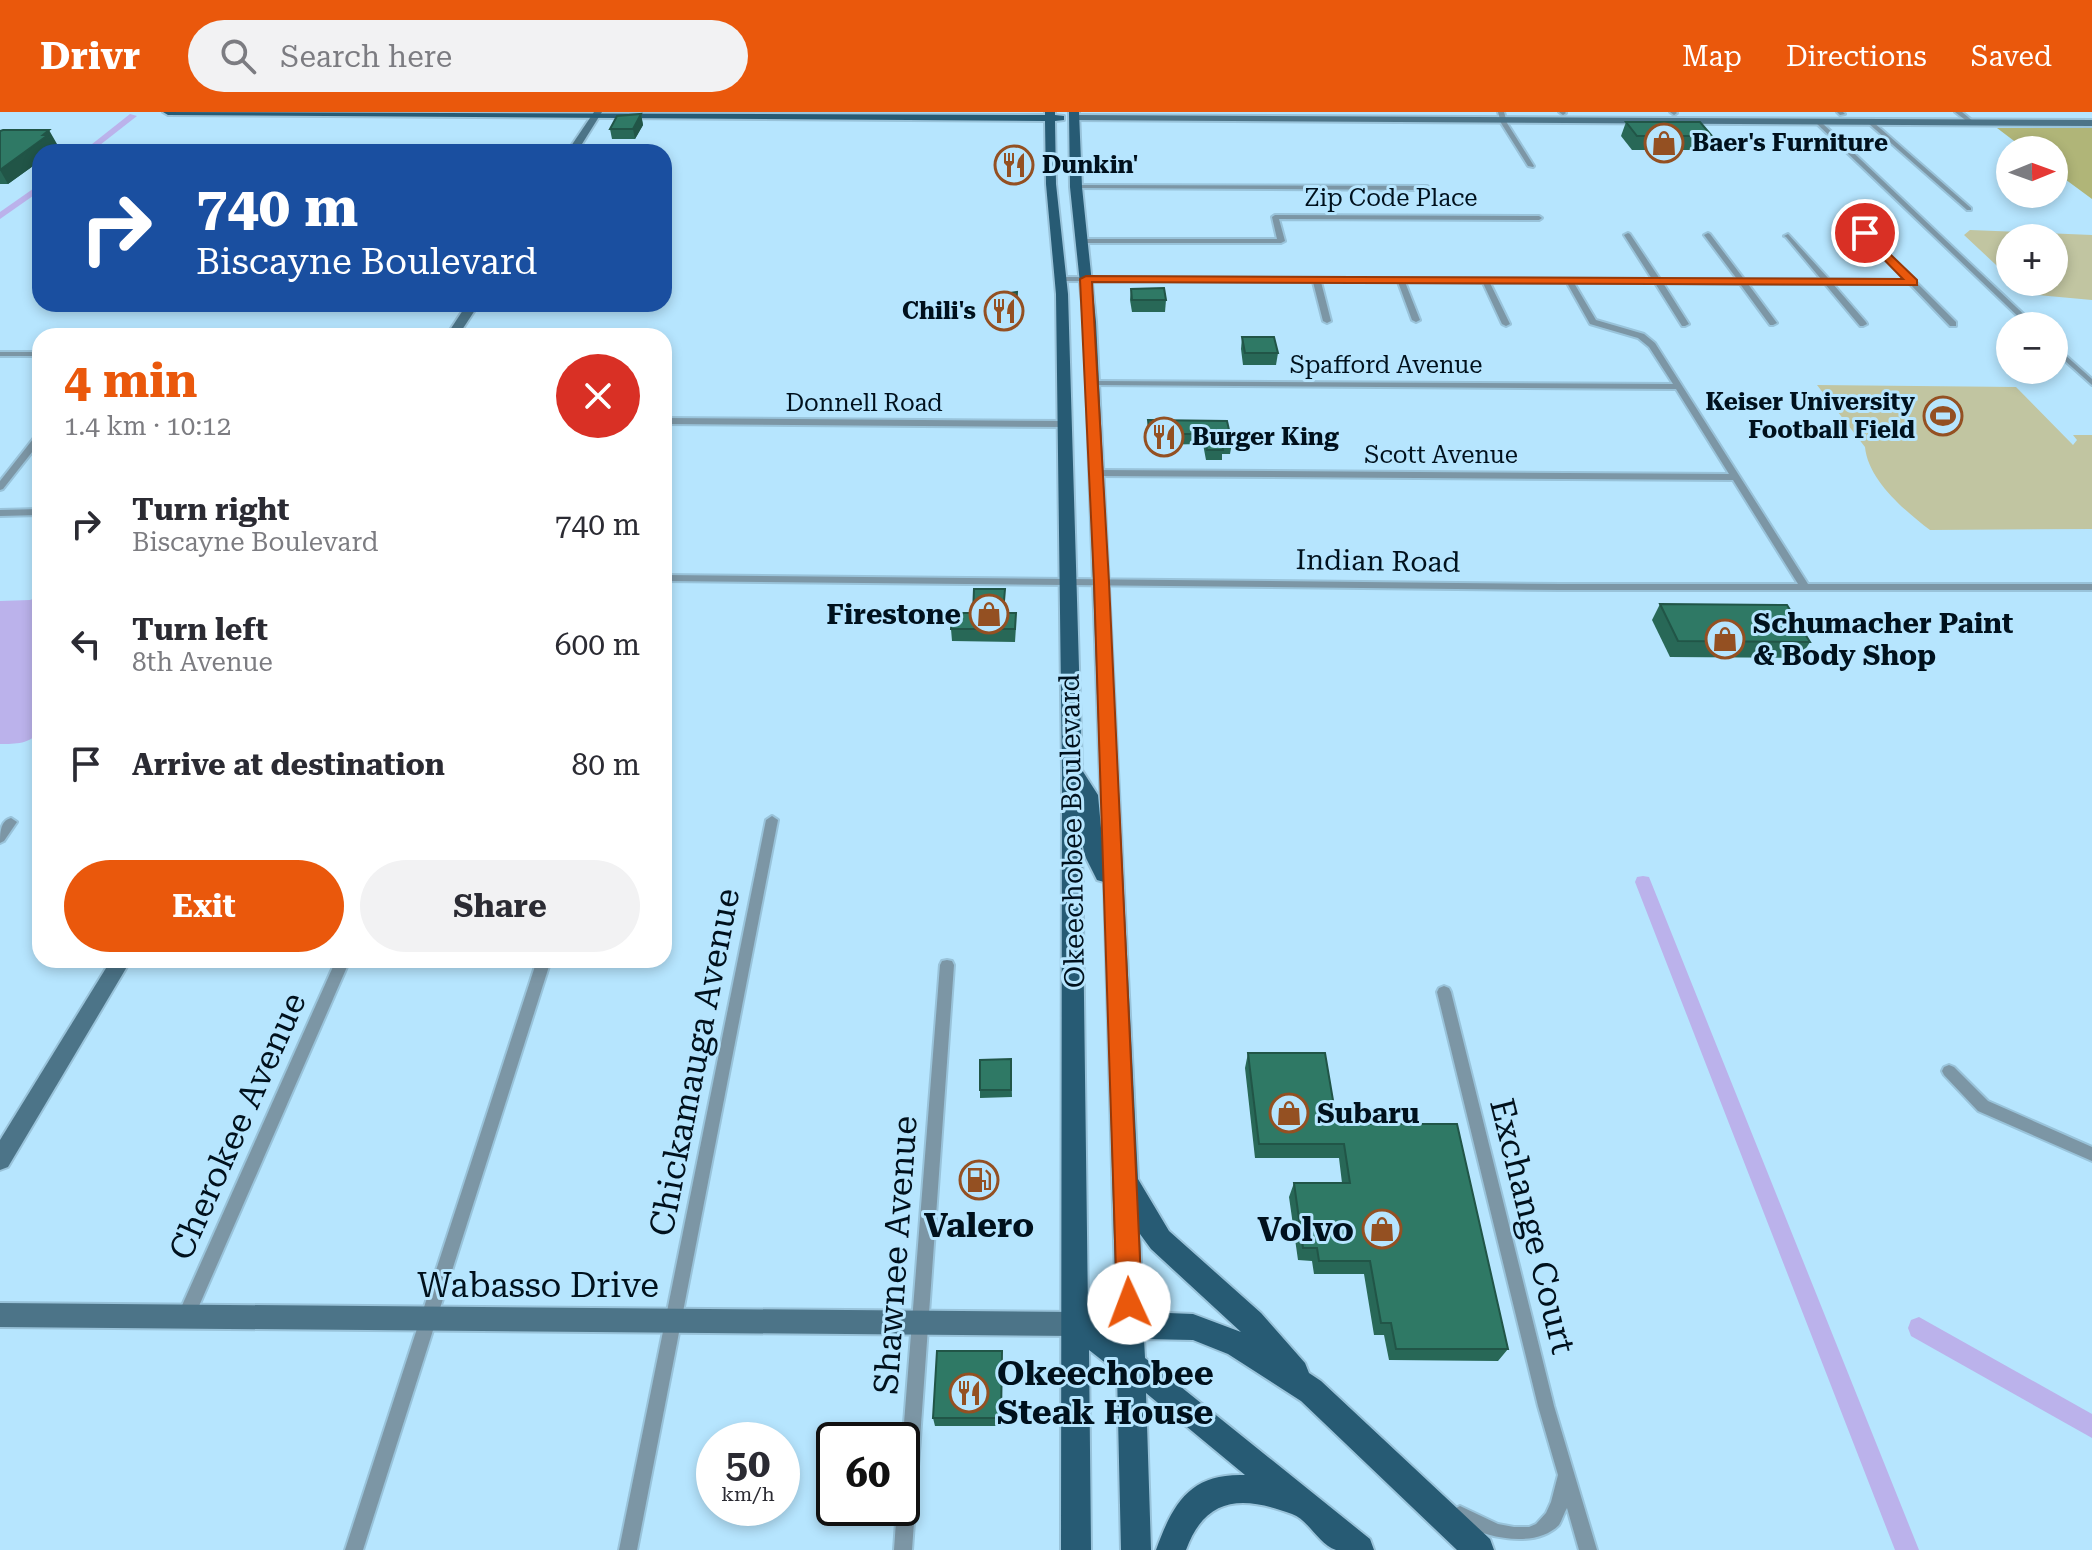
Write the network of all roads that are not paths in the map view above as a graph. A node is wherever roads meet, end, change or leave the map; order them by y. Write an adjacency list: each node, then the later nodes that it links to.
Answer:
1 (168, 112): 2 (main road)
2 (292, 112): 3 (main road)
3 (308, 112): 8 (main road)
4 (777, 112): 12 (main road)
5 (1392, 112): 17 (main road)
6 (1424, 112): 15 (main road)
7 (1562, 112): 9 (main road); 15 (main road)
8 (597, 113): 12 (main road); 24 (main road)
9 (1674, 113): 10 (main road); 18 (main road)
10 (1841, 113): 11 (main road); 20 (main road)
11 (1960, 113): 16 (main road); 22 (street)
12 (763, 115): 13 (main road)
13 (1050, 115): 14 (main road); 35 (main road, Okeechobee Boulevard)
14 (1074, 115): 17 (main road); 26 (main road, Okeechobee Boulevard)
15 (1502, 115): 17 (main road); 18 (main road); 25 (street)
16 (2092, 115)
17 (1376, 119)
18 (1659, 120): 19 (main road)
19 (1817, 121): 20 (main road); 45 (street)
20 (1828, 121): 21 (main road)
21 (1870, 122): 22 (main road); 28 (street)
22 (1971, 122): 23 (main road)
23 (2092, 123)
24 (577, 144)
25 (1531, 166)
26 (1076, 187): 27 (street, Zip Code Place); 34 (main road, Okeechobee Boulevard)
27 (1427, 188)
28 (1969, 209)
29 (1539, 218): 34 (street, Zip Code Place)
30 (1865, 233): 44 (street)
31 (1628, 235): 41 (street)
32 (1708, 235): 42 (street)
33 (1788, 236): 43 (street)
34 (1081, 241): 36 (main road, Okeechobee Boulevard)
35 (1060, 279): 36 (street); 60 (main road, Okeechobee Boulevard)
36 (1086, 279): 37 (street); 56 (main road, Okeechobee Boulevard)
37 (1316, 279): 38 (street); 47 (street)
38 (1400, 279): 39 (street); 46 (street)
39 (1485, 280): 40 (street); 49 (street)
40 (1569, 280): 41 (street); 58 (street)
41 (1659, 281): 42 (street); 50 (street)
42 (1744, 281): 43 (street); 48 (street)
43 (1828, 282): 44 (street); 51 (street)
44 (1913, 282): 52 (street)
45 (2017, 312)
46 (1416, 320)
47 (1327, 321)
48 (1773, 323)
49 (1506, 324)
50 (1685, 324)
51 (1863, 324)
52 (1953, 324)
53 (0, 354): 54 (street)
54 (32, 354)
55 (2068, 360): 57 (street)
56 (1093, 383): 58 (street, Spafford Avenue); 64 (main road, Okeechobee Boulevard)
57 (2092, 383)
58 (1679, 387): 65 (street)
59 (672, 421): 60 (street, Donnell Road)
60 (1064, 424): 70 (main road, Okeechobee Boulevard)
61 (32, 446): 63 (street)
62 (0, 467): 63 (street)
63 (15, 467): 66 (street)
64 (1097, 473): 65 (street, Scott Avenue); 71 (main road, Okeechobee Boulevard)
65 (1736, 477): 73 (street)
66 (0, 487)
67 (32, 512): 68 (street)
68 (0, 513)
69 (672, 578): 70 (street, Indian Road)
70 (1067, 582): 71 (street, Indian Road); 74 (main road, Okeechobee Boulevard)
71 (1102, 582): 73 (street, Indian Road); 78 (main road, Okeechobee Boulevard)
72 (2092, 587): 73 (street, Indian Road)
73 (1806, 588)
74 (1072, 771): 78 (main road); 93 (main road, Okeechobee Boulevard)
75 (772, 820): 91 (street, Chickamauga Avenue)
76 (11, 822): 77 (street)
77 (0, 838)
78 (1114, 876): 87 (main road, Okeechobee Boulevard)
79 (947, 965): 92 (street, Shawnee Avenue)
80 (116, 968): 86 (main road)
81 (339, 968): 89 (street, Cherokee Avenue)
82 (541, 968): 90 (street)
83 (1444, 992): 97 (street, Exchange Court)
84 (1949, 1071): 85 (street)
85 (2092, 1154)
86 (0, 1160)
87 (1126, 1179): 94 (main road, Okeechobee Boulevard); 96 (main road)
88 (0, 1315): 89 (main road, Wabasso Drive)
89 (186, 1316): 90 (main road, Wabasso Drive)
90 (430, 1318): 91 (main road, Wabasso Drive); 100 (street)
91 (674, 1321): 92 (main road, Wabasso Drive); 101 (street, Chickamauga Avenue)
92 (920, 1323): 93 (main road, Wabasso Drive); 102 (street, Shawnee Avenue)
93 (1076, 1324): 94 (main road); 95 (main road); 103 (main road, Okeechobee Boulevard)
94 (1130, 1325): 95 (main road, Okeechobee Boulevard); 96 (main road)
95 (1131, 1364): 99 (main road); 104 (main road, Okeechobee Boulevard)
96 (1311, 1391): 98 (main road)
97 (1564, 1473): 98 (street, Exchange Court); 108 (street, Exchange Court)
98 (1409, 1484): 107 (main road)
99 (1300, 1505): 105 (main road); 106 (main road)
100 (354, 1550)
101 (628, 1550)
102 (903, 1550)
103 (1076, 1550)
104 (1136, 1550)
105 (1171, 1550)
106 (1359, 1550)
107 (1479, 1550)
108 (1588, 1550)

